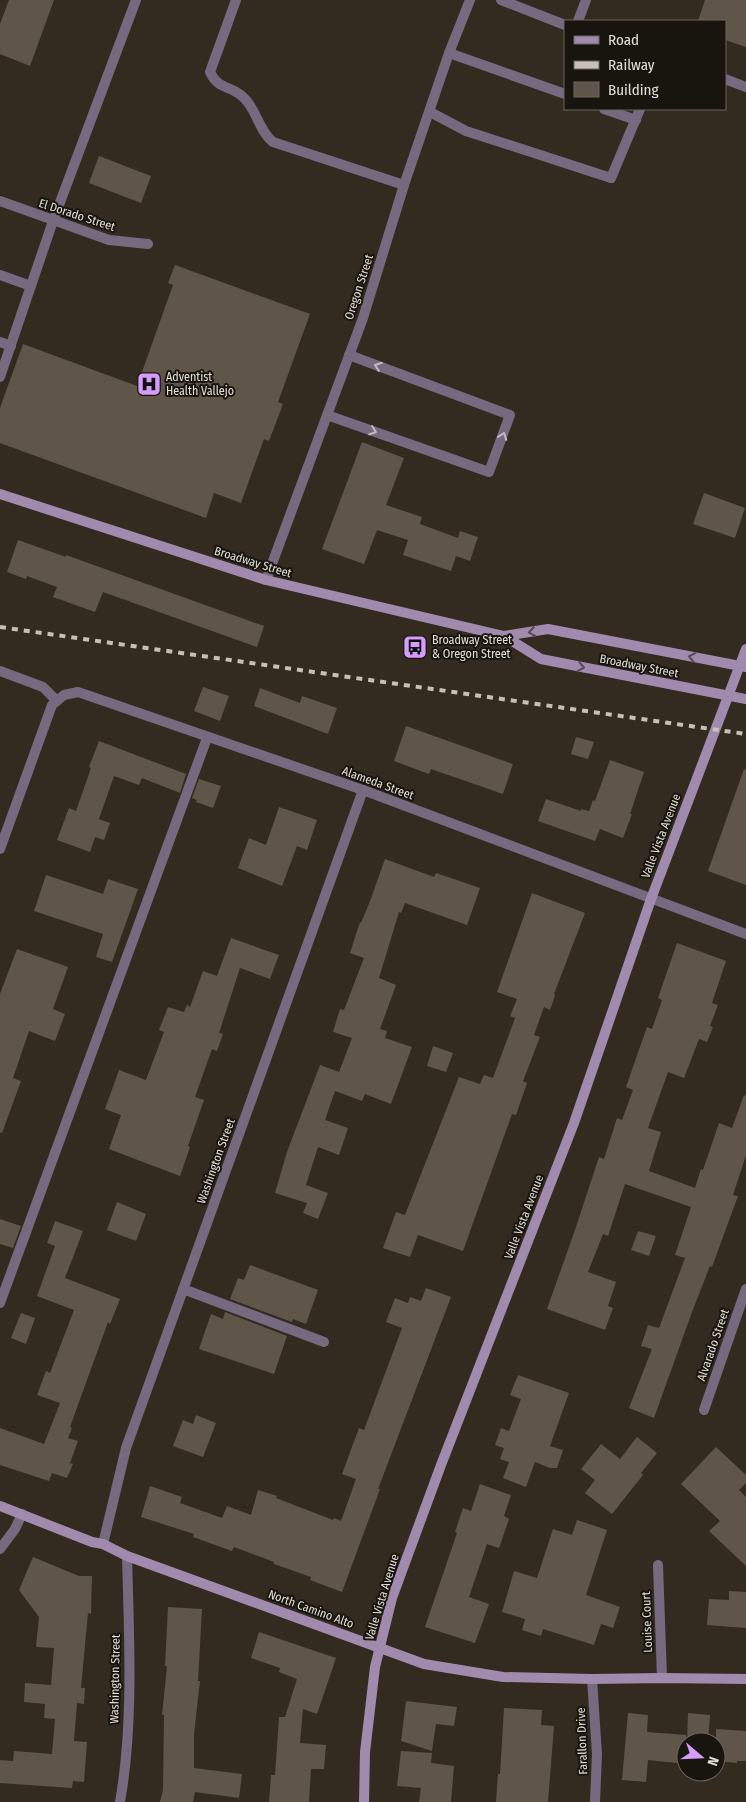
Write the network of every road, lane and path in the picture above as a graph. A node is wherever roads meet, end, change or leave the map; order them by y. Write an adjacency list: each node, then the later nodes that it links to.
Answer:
1 (136, 0): 18 (street)
2 (236, 0): 16 (street)
3 (470, 0): 8 (street, Oregon Street)
4 (501, 0): 7 (street)
5 (586, 0): 6 (street)
6 (578, 20)
7 (564, 25)
8 (450, 53): 11 (street); 14 (street, Oregon Street)
9 (726, 79): 10 (street)
10 (746, 87)
11 (564, 94)
12 (607, 110): 15 (street)
13 (640, 110): 15 (street)
14 (430, 112): 15 (street); 16 (street, Oregon Street)
15 (636, 120)
16 (404, 185): 24 (street, Oregon Street)
17 (0, 201): 18 (street, El Dorado Street)
18 (53, 221): 19 (street, El Dorado Street); 21 (street)
19 (148, 244)
20 (0, 275): 21 (street)
21 (31, 286): 23 (street)
22 (0, 342): 23 (street)
23 (11, 346): 25 (street)
24 (349, 355): 26 (street, Oregon Street); 26 (street, one-way to 24)
25 (0, 378)
26 (327, 415): 28 (street, Oregon Street)
27 (0, 494): 28 (street, Broadway Street)
28 (266, 580): 29 (street, Broadway Street)
29 (504, 636): 31 (street, Broadway Street, one-way to 29); 33 (street, Broadway Street, one-way to 33)
30 (746, 649): 31 (street, Valle Vista Avenue)
31 (743, 666): 33 (street, Valle Vista Avenue)
32 (0, 671): 35 (street)
33 (728, 696): 34 (street, Broadway Street); 39 (street, Valle Vista Avenue)
34 (746, 699)
35 (57, 701): 36 (street, Alameda Street); 38 (street)
36 (207, 738): 37 (street, Alameda Street); 43 (street)
37 (363, 790): 39 (street, Alameda Street); 41 (street, Washington Street)
38 (0, 849)
39 (651, 899): 40 (street, Alameda Street); 53 (street, Valle Vista Avenue)
40 (746, 934)
41 (183, 1289): 45 (street); 49 (street, Washington Street)
42 (746, 1289): 44 (street, Alvarado Street)
43 (0, 1303)
44 (742, 1313): 46 (street, Alvarado Street)
45 (324, 1342)
46 (704, 1410)
47 (0, 1506): 48 (street, North Camino Alto)
48 (22, 1514): 49 (street, North Camino Alto); 50 (street)
49 (103, 1544): 51 (street, North Camino Alto)
50 (0, 1549)
51 (127, 1556): 53 (street, North Camino Alto); 57 (street, Washington Street)
52 (658, 1565): 54 (street, Louise Court)
53 (380, 1648): 56 (street, North Camino Alto); 58 (street, Valle Vista Avenue)
54 (662, 1678): 55 (street, North Camino Alto); 56 (street, North Camino Alto)
55 (746, 1679)
56 (592, 1680): 59 (street, Farallon Drive)
57 (120, 1802)
58 (364, 1802)
59 (595, 1802)

